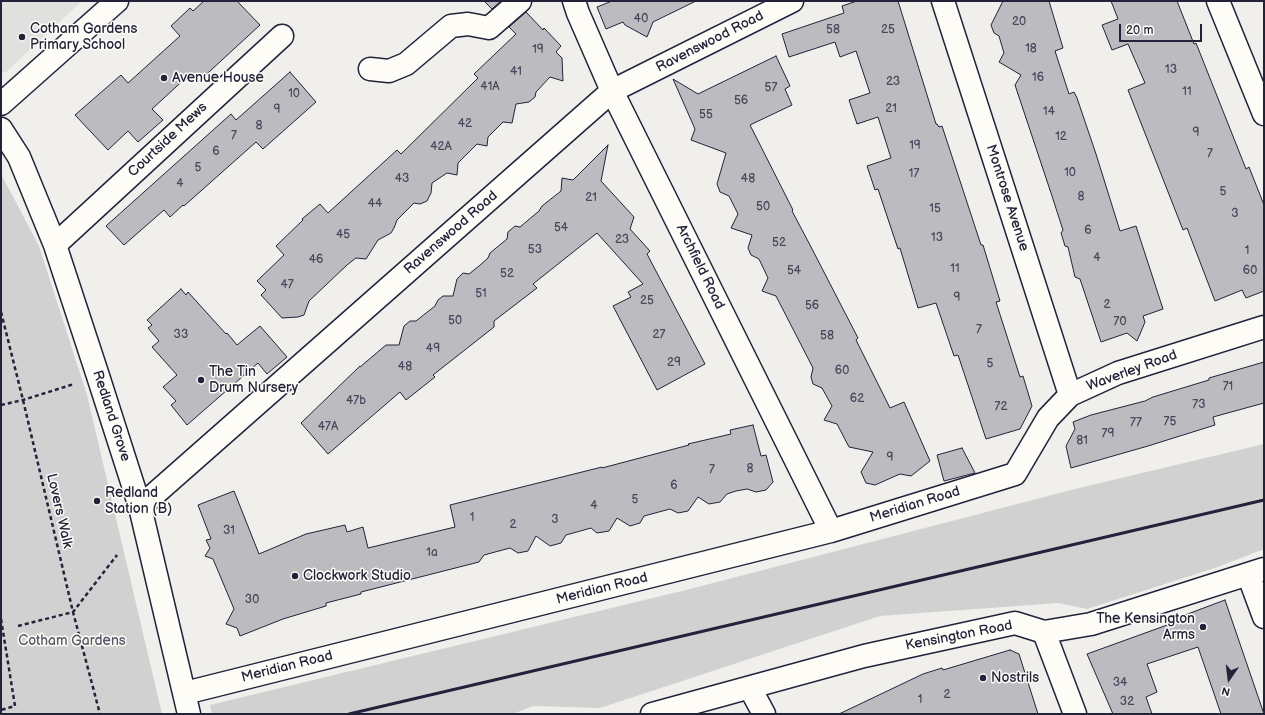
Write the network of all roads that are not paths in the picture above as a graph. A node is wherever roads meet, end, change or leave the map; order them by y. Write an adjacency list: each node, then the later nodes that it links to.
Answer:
1 (117, 1): 10 (street)
2 (520, 1): 8 (street)
3 (574, 1): 9 (street, Archfield Road)
4 (792, 1): 9 (street, Ravenswood Road)
5 (943, 1): 15 (street, Montrose Avenue)
6 (1218, 1): 11 (street)
7 (282, 36): 13 (street, Courtside Mews)
8 (370, 69)
9 (612, 91): 17 (street, Ravenswood Road); 18 (street, Archfield Road)
10 (1, 104)
11 (1264, 114)
12 (1, 129): 13 (street, Redland Grove)
13 (55, 245): 17 (street, Redland Grove)
14 (1264, 327): 15 (street, Waverley Road)
15 (1070, 395): 16 (street, Waverley Road)
16 (1015, 474): 18 (street, Meridian Road)
17 (140, 507): 23 (street, Redland Grove)
18 (831, 532): 23 (street, Meridian Road)
19 (1256, 571): 20 (street); 21 (street, Kensington Road)
20 (1264, 617)
21 (1044, 632): 22 (street, Kensington Road); 27 (street)
22 (750, 688): 25 (street, Kensington Road); 26 (street)
23 (185, 693): 24 (street, Redland Grove)
24 (189, 714)
25 (652, 714)
26 (764, 714)
27 (1075, 714)

